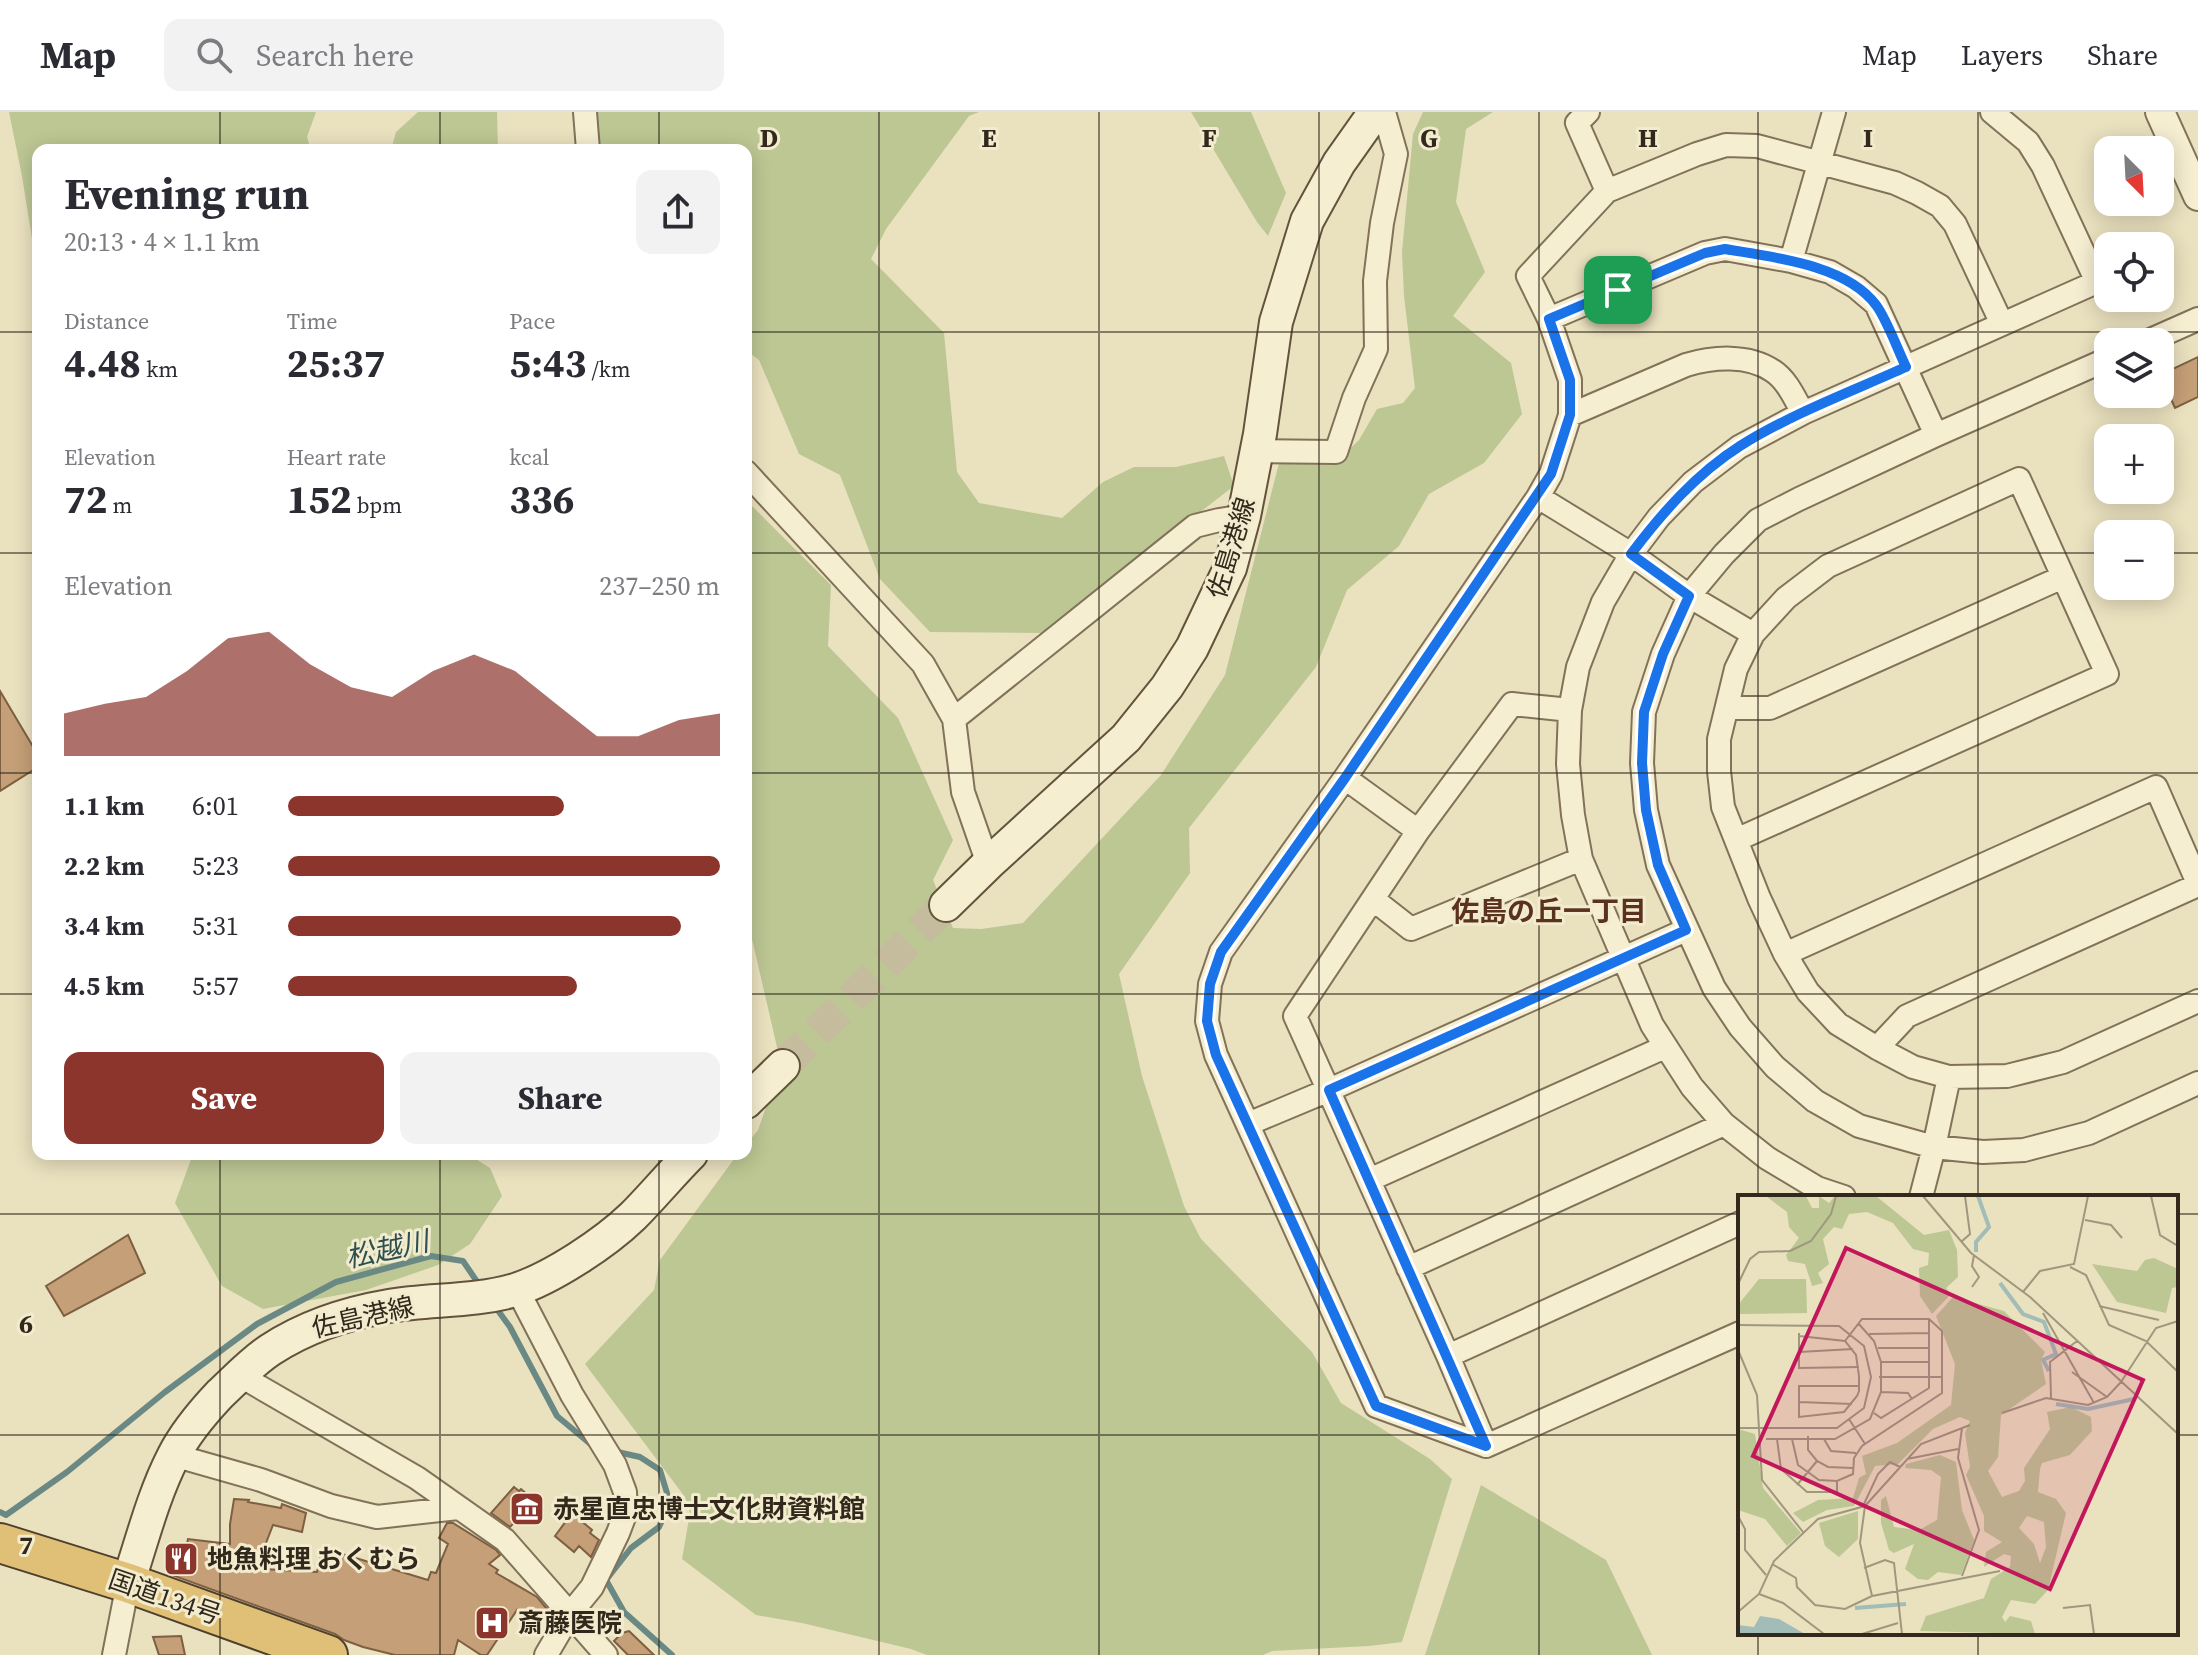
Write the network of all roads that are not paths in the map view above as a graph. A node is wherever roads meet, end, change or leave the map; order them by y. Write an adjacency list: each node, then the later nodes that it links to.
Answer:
1 (585, 112): 7 (street)
2 (1588, 112): 9 (street)
3 (1834, 112): 8 (street)
4 (1992, 112): 12 (street)
5 (2160, 112): 10 (street)
6 (1375, 113): 23 (main road, 佐島港線); 23 (street)
7 (588, 144)
8 (1820, 162): 9 (street); 11 (street); 16 (street)
9 (1607, 191): 14 (street)
10 (2198, 196)
11 (1791, 261): 14 (street); 19 (street)
12 (2094, 265)
13 (2094, 284): 16 (street)
14 (1549, 319): 21 (street)
15 (2198, 319): 17 (street)
16 (2002, 324): 19 (street)
17 (2174, 330)
18 (2094, 365): 22 (street)
19 (1906, 367): 20 (street); 22 (street)
20 (1803, 413): 21 (street); 27 (street)
21 (1570, 415): 25 (street)
22 (1936, 435): 29 (street)
23 (1257, 451): 26 (main road, 佐島港線)
24 (752, 479): 33 (street)
25 (1538, 497): 27 (street); 34 (street)
26 (1244, 516): 33 (street); 38 (main road, 佐島港線)
27 (1631, 554): 29 (street); 32 (street)
28 (2063, 577): 30 (street); 31 (street); 36 (street)
29 (1689, 596): 30 (street); 42 (street)
30 (1753, 634): 31 (street)
31 (1727, 708): 36 (street)
32 (1570, 710): 35 (street); 37 (street)
33 (954, 719): 38 (street)
34 (1345, 778): 35 (street); 53 (street)
35 (1418, 831): 40 (street)
36 (1736, 840): 43 (street)
37 (1581, 859): 40 (street); 44 (street)
38 (988, 864): 41 (main road, 佐島港線)
39 (2198, 884): 43 (street); 47 (street)
40 (1374, 900): 51 (street)
41 (946, 905)
42 (1686, 930): 44 (street); 55 (street)
43 (1785, 954): 47 (street)
44 (1623, 958): 46 (street); 51 (street)
45 (2198, 1001): 49 (street)
46 (1665, 1047): 54 (street); 57 (street)
47 (1877, 1048): 49 (street)
48 (783, 1066): 52 (main road)
49 (1949, 1077): 55 (street)
50 (2198, 1083): 55 (street)
51 (1329, 1090): 53 (street); 57 (street)
52 (752, 1096)
53 (1248, 1124): 67 (street)
54 (1724, 1124): 58 (street); 62 (street)
55 (1934, 1147): 60 (street)
56 (685, 1160): 63 (main road, 佐島港線)
57 (1369, 1180): 62 (street)
58 (1807, 1192): 59 (street)
59 (1829, 1195)
60 (1922, 1195)
61 (1738, 1224): 65 (street)
62 (1408, 1268): 65 (street)
63 (512, 1290): 66 (main road, 佐島港線); 72 (street)
64 (1738, 1334): 67 (street)
65 (1448, 1356): 67 (street)
66 (239, 1375): 68 (main road, 佐島港線); 69 (street)
67 (1486, 1446)
68 (173, 1455): 69 (street); 71 (main road, 佐島港線)
69 (458, 1508): 72 (street)
70 (0, 1543): 71 (highway, 国道134号)
71 (128, 1583): 73 (street); 74 (highway, 国道134号)
72 (570, 1614): 75 (street); 76 (street)
73 (114, 1655)
74 (328, 1655)
75 (546, 1655)
76 (606, 1655)

